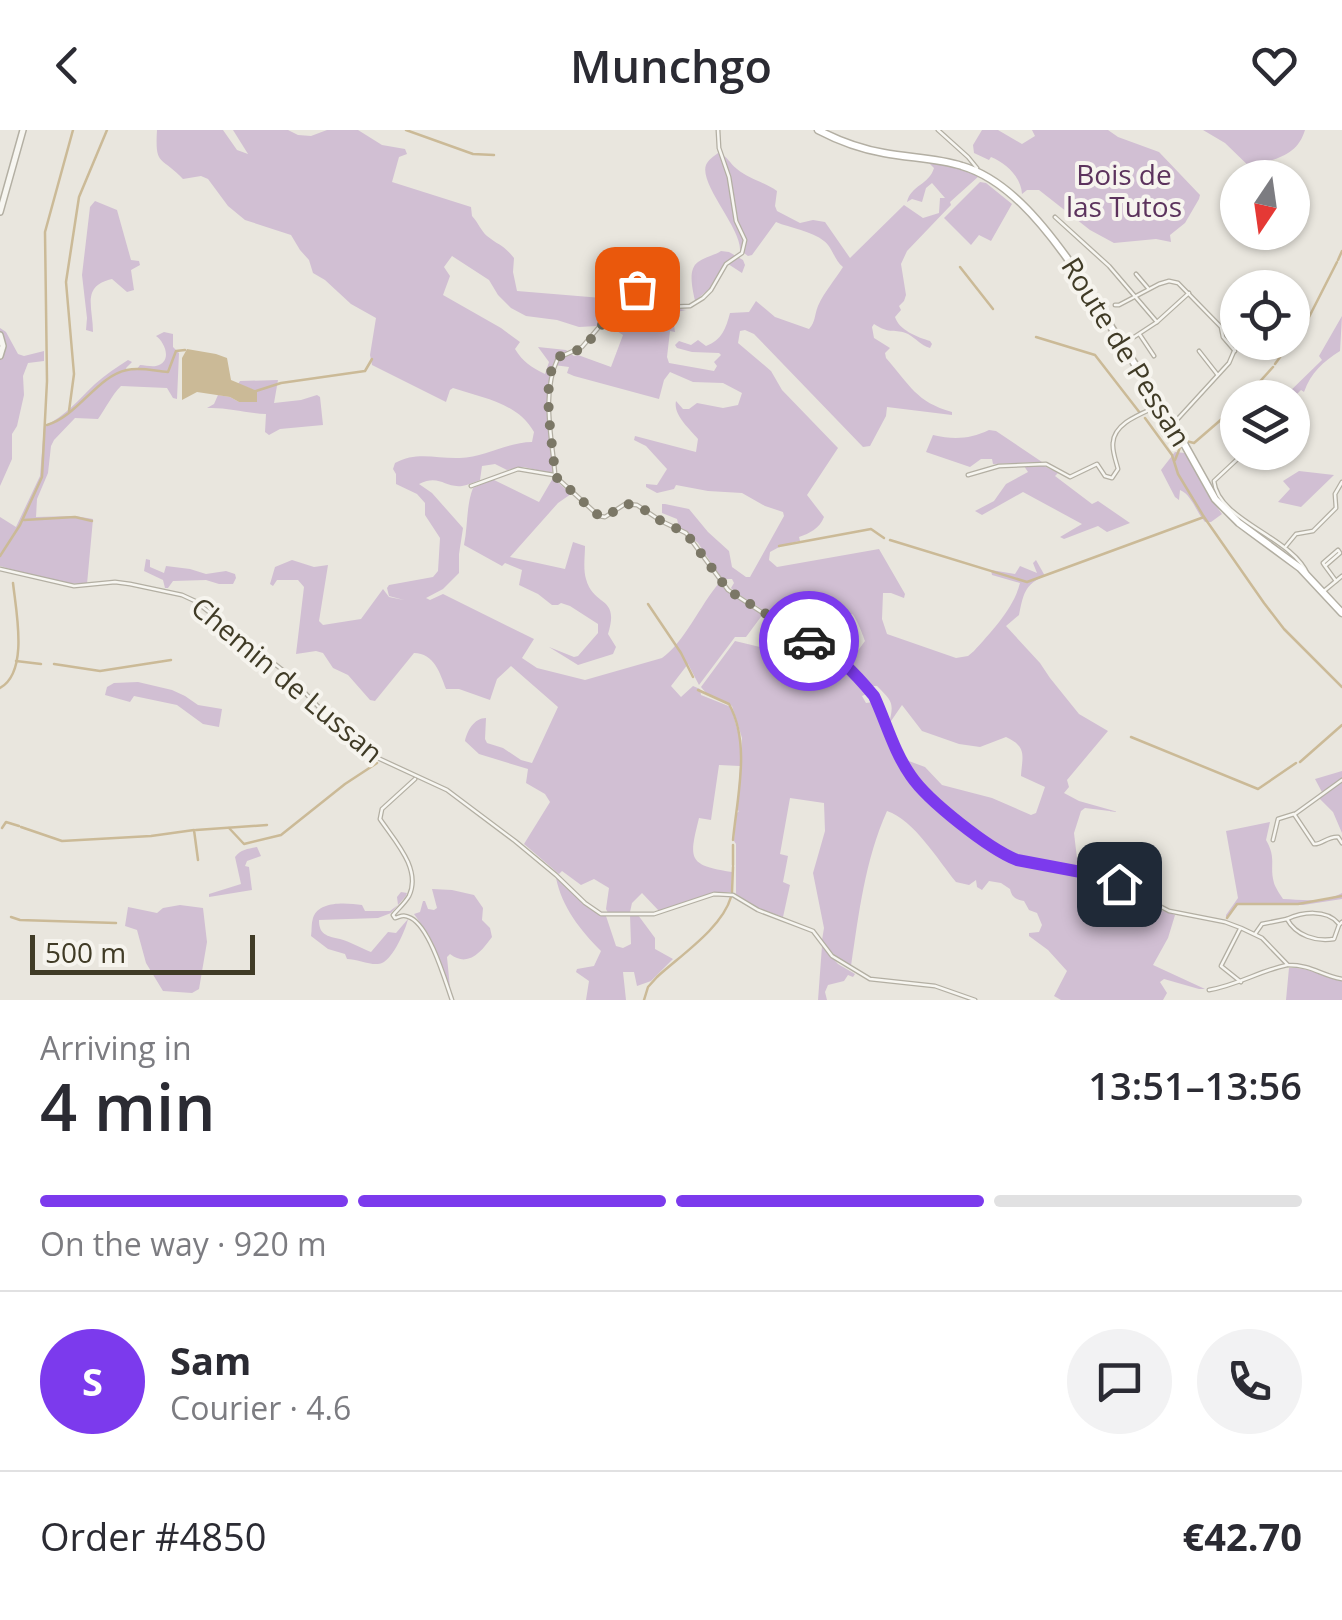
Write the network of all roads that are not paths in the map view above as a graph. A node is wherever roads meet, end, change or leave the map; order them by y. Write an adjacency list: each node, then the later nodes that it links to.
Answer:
1 (23, 130): 6 (street)
2 (718, 130): 27 (street)
3 (818, 130): 5 (main road, Route de Pessan)
4 (938, 130): 5 (street)
5 (981, 174): 17 (main road, Route de Pessan)
6 (0, 212)
7 (1055, 217): 11 (street)
8 (1136, 274): 9 (street)
9 (1149, 289): 10 (street); 11 (street)
10 (1190, 292): 13 (street); 14 (street)
11 (1136, 296): 12 (street); 13 (street)
12 (1115, 305)
13 (1157, 322): 16 (street)
14 (1220, 326)
15 (0, 334): 19 (street)
16 (1140, 334): 17 (street); 20 (street)
17 (1124, 344): 23 (main road, Route de Pessan)
18 (1199, 352): 22 (street)
19 (0, 356)
20 (1154, 356)
21 (1230, 360): 22 (street)
22 (1218, 375): 24 (street)
23 (1161, 405): 24 (main road, Route de Pessan); 26 (street)
24 (1174, 424): 32 (main road, Route de Pessan)
25 (1226, 470): 32 (street)
26 (968, 475)
27 (555, 476): 29 (street); 48 (street)
28 (1342, 482): 30 (street)
29 (471, 486)
30 (1336, 508): 31 (street); 33 (street)
31 (1342, 514)
32 (1266, 538): 33 (street); 36 (main road, Route de Pessan)
33 (1284, 548): 36 (street)
34 (1325, 566): 38 (street)
35 (0, 569): 41 (street, Chemin de Lussan)
36 (1309, 576): 39 (main road, Route de Pessan)
37 (1342, 576): 38 (street)
38 (1336, 581): 39 (street)
39 (1323, 592): 40 (main road, Route de Pessan)
40 (1342, 613)
41 (416, 778): 54 (street); 55 (street, Chemin de Lussan)
42 (1342, 780): 43 (street)
43 (1294, 814): 44 (street); 45 (street)
44 (1273, 840)
45 (1342, 843)
46 (1287, 919): 47 (street); 47 (street); 49 (street)
47 (1340, 923)
48 (1241, 928): 49 (street); 52 (street)
49 (1255, 934): 50 (street)
50 (1288, 965): 51 (street); 52 (street)
51 (1342, 980)
52 (1242, 982): 53 (street)
53 (1208, 990)
54 (452, 1000)
55 (975, 1000)

